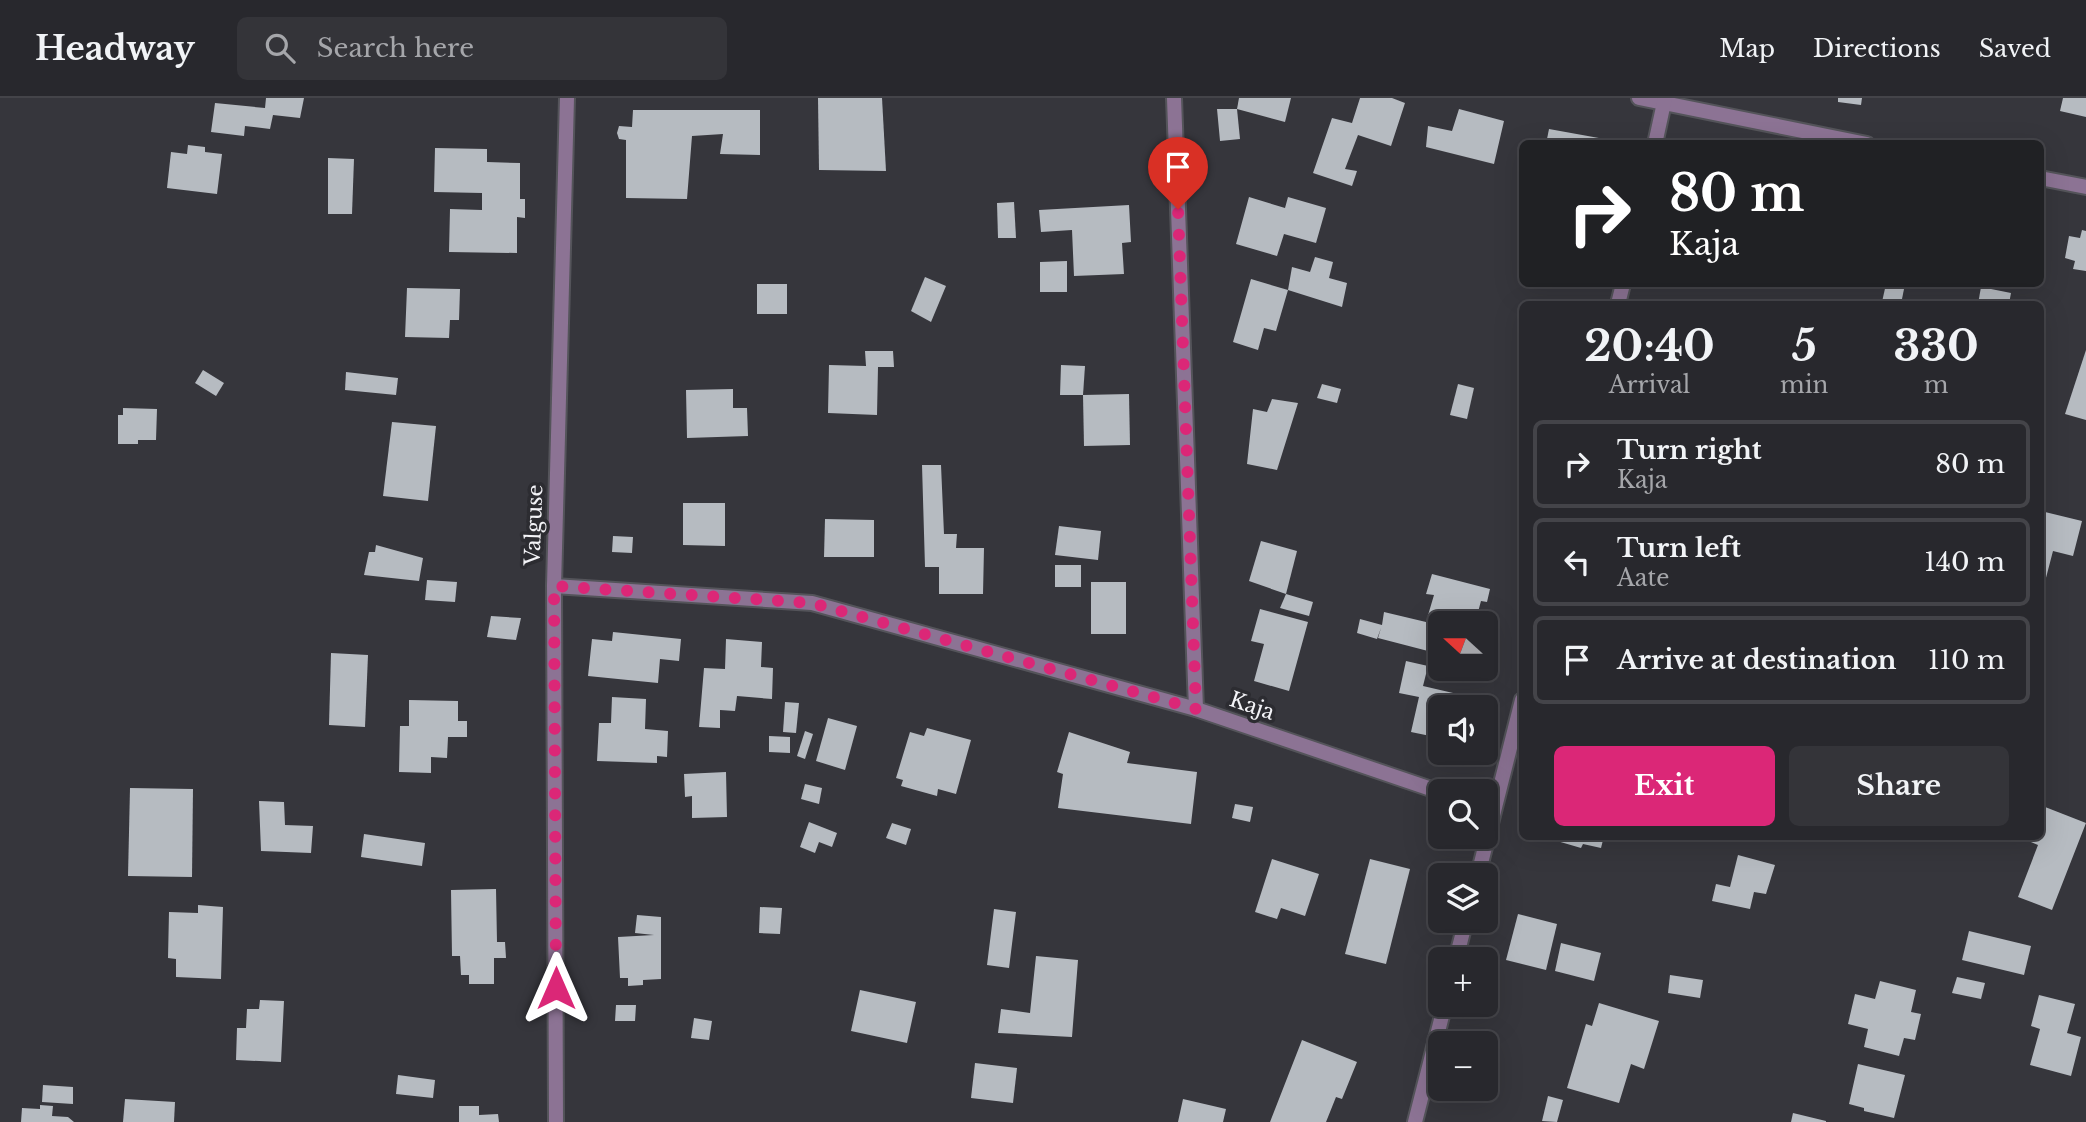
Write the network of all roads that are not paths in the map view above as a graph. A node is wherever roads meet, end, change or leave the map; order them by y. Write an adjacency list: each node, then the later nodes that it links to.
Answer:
1 (567, 98): 9 (street, Valguse)
2 (1174, 98): 10 (street)
3 (1639, 98): 4 (street)
4 (1665, 101): 5 (street); 6 (street)
5 (1656, 140)
6 (1848, 140)
7 (2044, 179): 8 (street)
8 (2086, 187)
9 (554, 586): 10 (street, Kaja); 15 (street, Valguse)
10 (1196, 709): 13 (street, Kaja)
11 (1519, 710): 12 (street)
12 (1498, 782)
13 (1428, 788)
14 (1442, 1017): 16 (street)
15 (556, 1122)
16 (1415, 1122)

